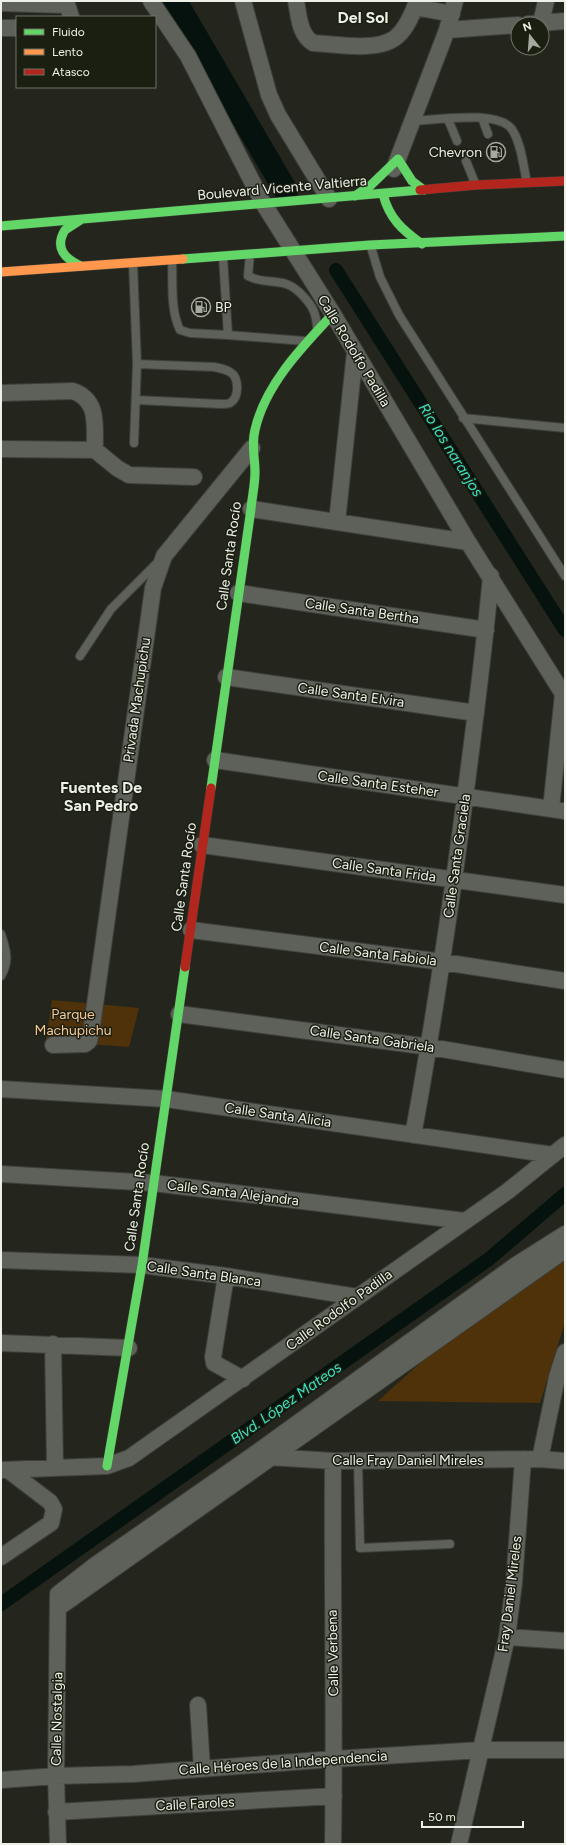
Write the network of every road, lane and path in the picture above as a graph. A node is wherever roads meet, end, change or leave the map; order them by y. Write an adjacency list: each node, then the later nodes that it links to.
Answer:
1 (151, 1): 30 (street, Calle Rodolfo Padilla)
2 (243, 1): 29 (street)
3 (296, 1): 6 (street)
4 (546, 1): 9 (street)
5 (1, 3): 8 (street)
6 (416, 4): 7 (street)
7 (453, 7): 15 (street)
8 (72, 16)
9 (538, 16)
10 (565, 21): 11 (street)
11 (550, 22)
12 (510, 26): 15 (street)
13 (1, 28): 14 (street)
14 (16, 28)
15 (447, 30): 18 (street)
16 (482, 118): 17 (lane); 19 (lane); 24 (lane)
17 (448, 119): 18 (lane); 20 (lane)
18 (413, 121): 21 (street)
19 (488, 134)
20 (457, 141)
21 (398, 159): 26 (main road); 27 (street); 28 (main road)
22 (466, 161): 25 (lane)
23 (564, 181): 24 (main road, Boulevard Vicente Valtierra)
24 (527, 183): 25 (main road, Boulevard Vicente Valtierra)
25 (476, 185): 26 (main road, Boulevard Vicente Valtierra)
26 (424, 190): 27 (main road, Boulevard Vicente Valtierra)
27 (383, 194): 28 (main road, Boulevard Vicente Valtierra); 34 (main road)
28 (355, 196): 29 (main road, Boulevard Vicente Valtierra)
29 (329, 199): 30 (main road, Boulevard Vicente Valtierra)
30 (263, 203): 31 (main road, Boulevard Vicente Valtierra); 36 (street, Calle Rodolfo Padilla)
31 (82, 219): 32 (main road, Boulevard Vicente Valtierra); 41 (main road)
32 (1, 226)
33 (565, 236): 34 (main road)
34 (422, 244): 35 (main road)
35 (370, 245): 36 (main road); 51 (lane)
36 (293, 252): 37 (main road); 43 (street, Calle Rodolfo Padilla)
37 (250, 254): 38 (main road); 44 (lane)
38 (223, 256): 39 (main road); 45 (lane)
39 (172, 259): 40 (main road); 45 (lane)
40 (133, 262): 41 (main road); 48 (lane)
41 (81, 266): 42 (main road)
42 (1, 272)
43 (333, 314): 44 (main road, Calle Santa Rocío); 47 (street, Calle Rodolfo Padilla)
44 (318, 330): 46 (main road, Calle Santa Rocío)
45 (228, 335): 46 (lane)
46 (308, 342): 54 (main road, Calle Santa Rocío)
47 (356, 352): 59 (street); 60 (street, Calle Rodolfo Padilla)
48 (137, 364): 50 (lane); 50 (lane)
49 (1, 394): 56 (street)
50 (136, 400): 53 (lane)
51 (463, 418): 52 (lane); 63 (lane)
52 (565, 428)
53 (134, 443)
54 (252, 448): 58 (main road, Calle Santa Rocío); 61 (street, Privada Machupichu)
55 (1, 449): 56 (street)
56 (95, 450): 57 (street)
57 (194, 477)
58 (251, 509): 59 (street); 64 (main road, Calle Santa Rocío)
59 (337, 522): 60 (street)
60 (468, 542): 62 (street, Calle Rodolfo Padilla)
61 (164, 556): 66 (lane); 82 (street, Privada Machupichu)
62 (491, 576): 65 (street, Calle Santa Graciela); 68 (street, Calle Rodolfo Padilla)
63 (565, 576)
64 (238, 593): 65 (street, Calle Santa Bertha); 67 (main road, Calle Santa Rocío)
65 (486, 630): 69 (street, Calle Santa Graciela)
66 (80, 656)
67 (226, 677): 69 (street, Calle Santa Elvira); 70 (main road, Calle Santa Rocío)
68 (564, 695): 72 (street)
69 (476, 713): 71 (street, Calle Santa Graciela)
70 (215, 760): 71 (street, Calle Santa Esteher); 73 (main road, Calle Santa Rocío)
71 (466, 797): 72 (street, Calle Santa Esteher); 74 (street, Calle Santa Graciela)
72 (558, 810)
73 (202, 845): 74 (street, Calle Santa Frida); 76 (main road, Calle Santa Rocío)
74 (454, 879): 75 (street, Calle Santa Frida); 78 (street, Calle Santa Graciela)
75 (565, 895)
76 (191, 930): 78 (street, Calle Santa Fabiola); 81 (main road, Calle Santa Rocío)
77 (1, 934): 79 (lane)
78 (443, 962): 80 (street, Calle Santa Fabiola); 83 (street, Calle Santa Graciela)
79 (1, 976)
80 (565, 981)
81 (179, 1014): 83 (street, Calle Santa Gabriela); 86 (main road, Calle Santa Rocío)
82 (53, 1045)
83 (430, 1047): 84 (street, Calle Santa Gabriela); 87 (street, Calle Santa Graciela)
84 (565, 1070)
85 (1, 1089): 86 (street, Calle Santa Alicia)
86 (166, 1099): 87 (street, Calle Santa Alicia); 91 (main road, Calle Santa Rocío)
87 (413, 1135): 89 (street, Calle Santa Alicia)
88 (565, 1145): 89 (street, Calle Rodolfo Padilla)
89 (553, 1155): 92 (street, Calle Rodolfo Padilla)
90 (1, 1174): 91 (street, Calle Santa Alejandra)
91 (153, 1183): 92 (street, Calle Santa Alejandra); 96 (main road, Calle Santa Rocío)
92 (465, 1221): 98 (street, Calle Rodolfo Padilla)
93 (565, 1234): 104 (street)
94 (565, 1250): 105 (street)
95 (1, 1260): 96 (street, Calle Santa Blanca)
96 (142, 1265): 97 (street, Calle Santa Blanca); 101 (main road, Calle Santa Rocío)
97 (226, 1276): 98 (street, Calle Santa Blanca); 103 (street)
98 (357, 1297): 103 (street, Calle Rodolfo Padilla)
99 (1, 1343): 100 (street)
100 (54, 1344): 101 (street); 112 (street)
101 (129, 1348): 111 (main road, Calle Santa Rocío)
102 (565, 1352): 107 (street)
103 (243, 1378): 111 (street, Calle Rodolfo Padilla)
104 (252, 1456): 105 (street, Calle Fray Daniel Mireles); 116 (street)
105 (272, 1457): 108 (street, Calle Fray Daniel Mireles); 116 (street)
106 (523, 1459): 107 (street, Calle Fray Daniel Mireles); 109 (street, Calle Fray Daniel Mireles); 117 (street, Fray Daniel Mireles)
107 (540, 1459): 110 (street, Calle Fray Daniel Mireles)
108 (333, 1461): 109 (street, Calle Fray Daniel Mireles); 122 (street, Calle Verbena)
109 (358, 1461): 114 (lane)
110 (565, 1461)
111 (107, 1466): 112 (street)
112 (54, 1468): 113 (street)
113 (5, 1470): 115 (street)
114 (450, 1544)
115 (1, 1557)
116 (58, 1601): 124 (street, Calle Nostalgia)
117 (507, 1637): 118 (street); 120 (street, Fray Daniel Mireles)
118 (565, 1641)
119 (198, 1705): 123 (street)
120 (482, 1750): 121 (street, Calle Héroes de la Independencia); 122 (street, Calle Héroes de la Independencia); 130 (street, Fray Daniel Mireles)
121 (565, 1750)
122 (334, 1759): 123 (street, Calle Héroes de la Independencia); 126 (street, Calle Verbena)
123 (202, 1769): 124 (street, Calle Héroes de la Independencia)
124 (56, 1776): 125 (street, Calle Héroes de la Independencia); 127 (street, Calle Nostalgia)
125 (1, 1780)
126 (334, 1796): 127 (street, Calle Faroles); 129 (street, Calle Verbena)
127 (56, 1812): 128 (street, Calle Nostalgia)
128 (58, 1844)
129 (333, 1844)
130 (459, 1844)

